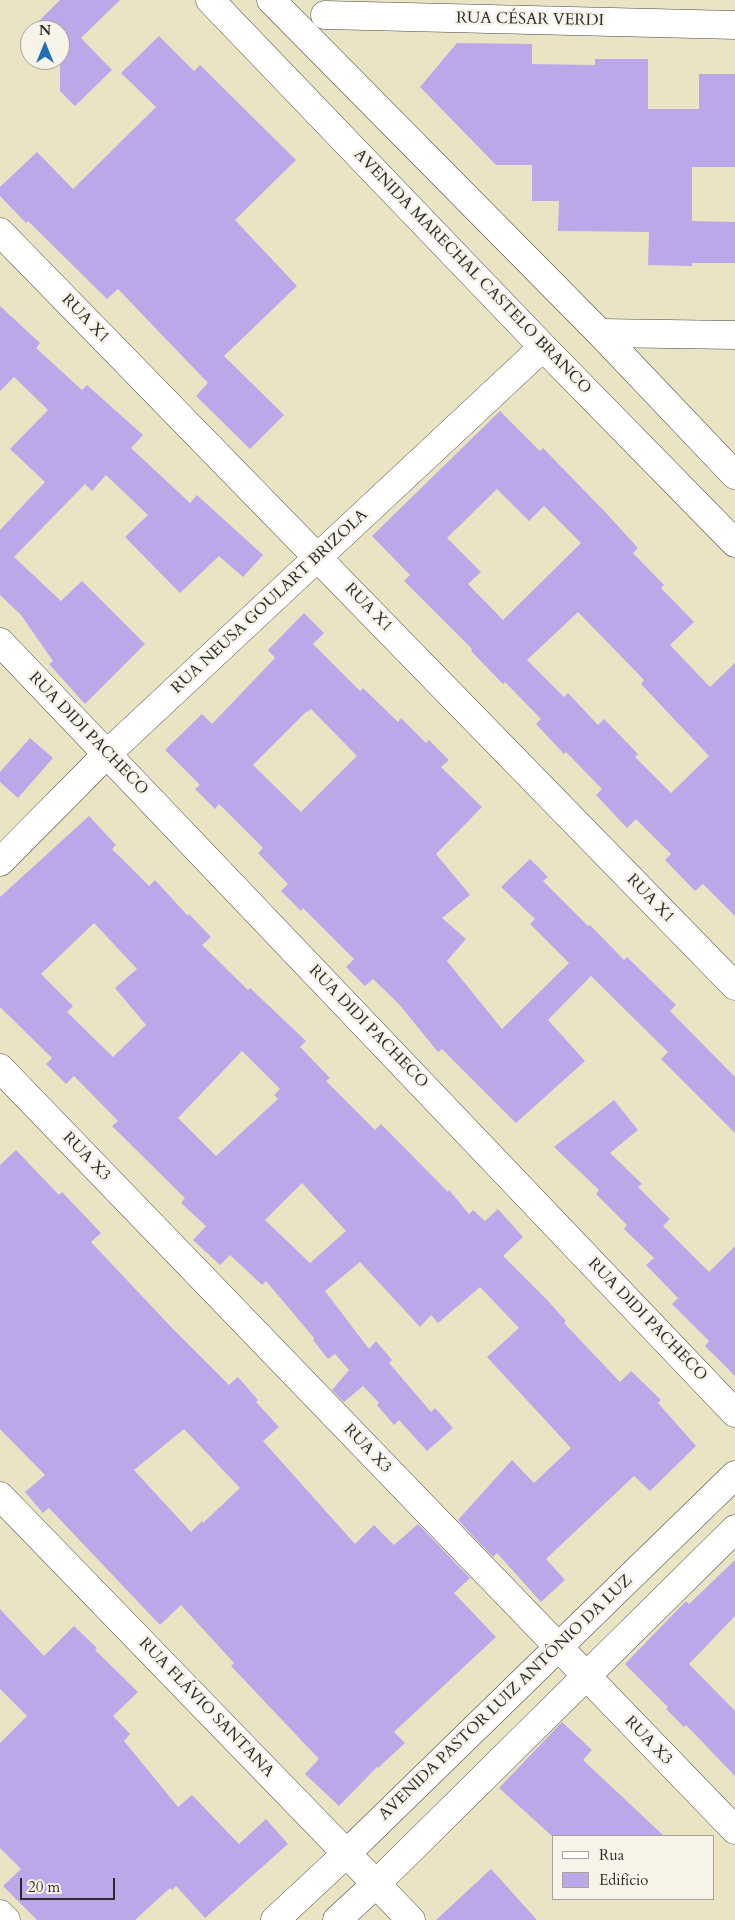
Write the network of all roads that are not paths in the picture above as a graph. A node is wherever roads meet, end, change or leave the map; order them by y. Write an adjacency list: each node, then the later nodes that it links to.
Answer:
1 (210, 0): 9 (street, AVENIDA MARECHAL CASTELO BRANCO)
2 (271, 0): 5 (street)
3 (325, 7): 4 (street, RUA CÉSAR VERDI); 5 (street)
4 (735, 25)
5 (328, 57): 7 (street)
6 (0, 232): 12 (street, RUA X1)
7 (600, 333): 8 (street); 10 (street)
8 (735, 335)
9 (543, 347): 11 (street, AVENIDA MARECHAL CASTELO BRANCO); 12 (street, RUA NEUSA GOULART BRIZOLA)
10 (735, 475)
11 (735, 543)
12 (318, 557): 14 (street, RUA NEUSA GOULART BRIZOLA); 16 (street, RUA X1)
13 (0, 642): 14 (street, RUA DIDI PACHECO)
14 (107, 754): 15 (street, RUA NEUSA GOULART BRIZOLA); 18 (street, RUA DIDI PACHECO)
15 (0, 862)
16 (735, 986)
17 (0, 1068): 22 (street, RUA X3)
18 (735, 1413)
19 (735, 1475): 22 (street, AVENIDA PASTOR LUIZ ANTÔNIO DA LUZ)
20 (0, 1496): 25 (street, RUA FLÁVIO SANTANA)
21 (735, 1529): 23 (street)
22 (558, 1647): 23 (street, RUA X3); 25 (street, AVENIDA PASTOR LUIZ ANTÔNIO DA LUZ)
23 (585, 1676): 24 (street, RUA X3); 26 (street)
24 (735, 1830)
25 (347, 1853): 26 (street, RUA FLÁVIO SANTANA); 29 (street, AVENIDA PASTOR LUIZ ANTÔNIO DA LUZ)
26 (376, 1884): 30 (street); 31 (street, RUA FLÁVIO SANTANA)
27 (0, 1914): 28 (street)
28 (6, 1920)
29 (275, 1920)
30 (336, 1920)
31 (411, 1920)

